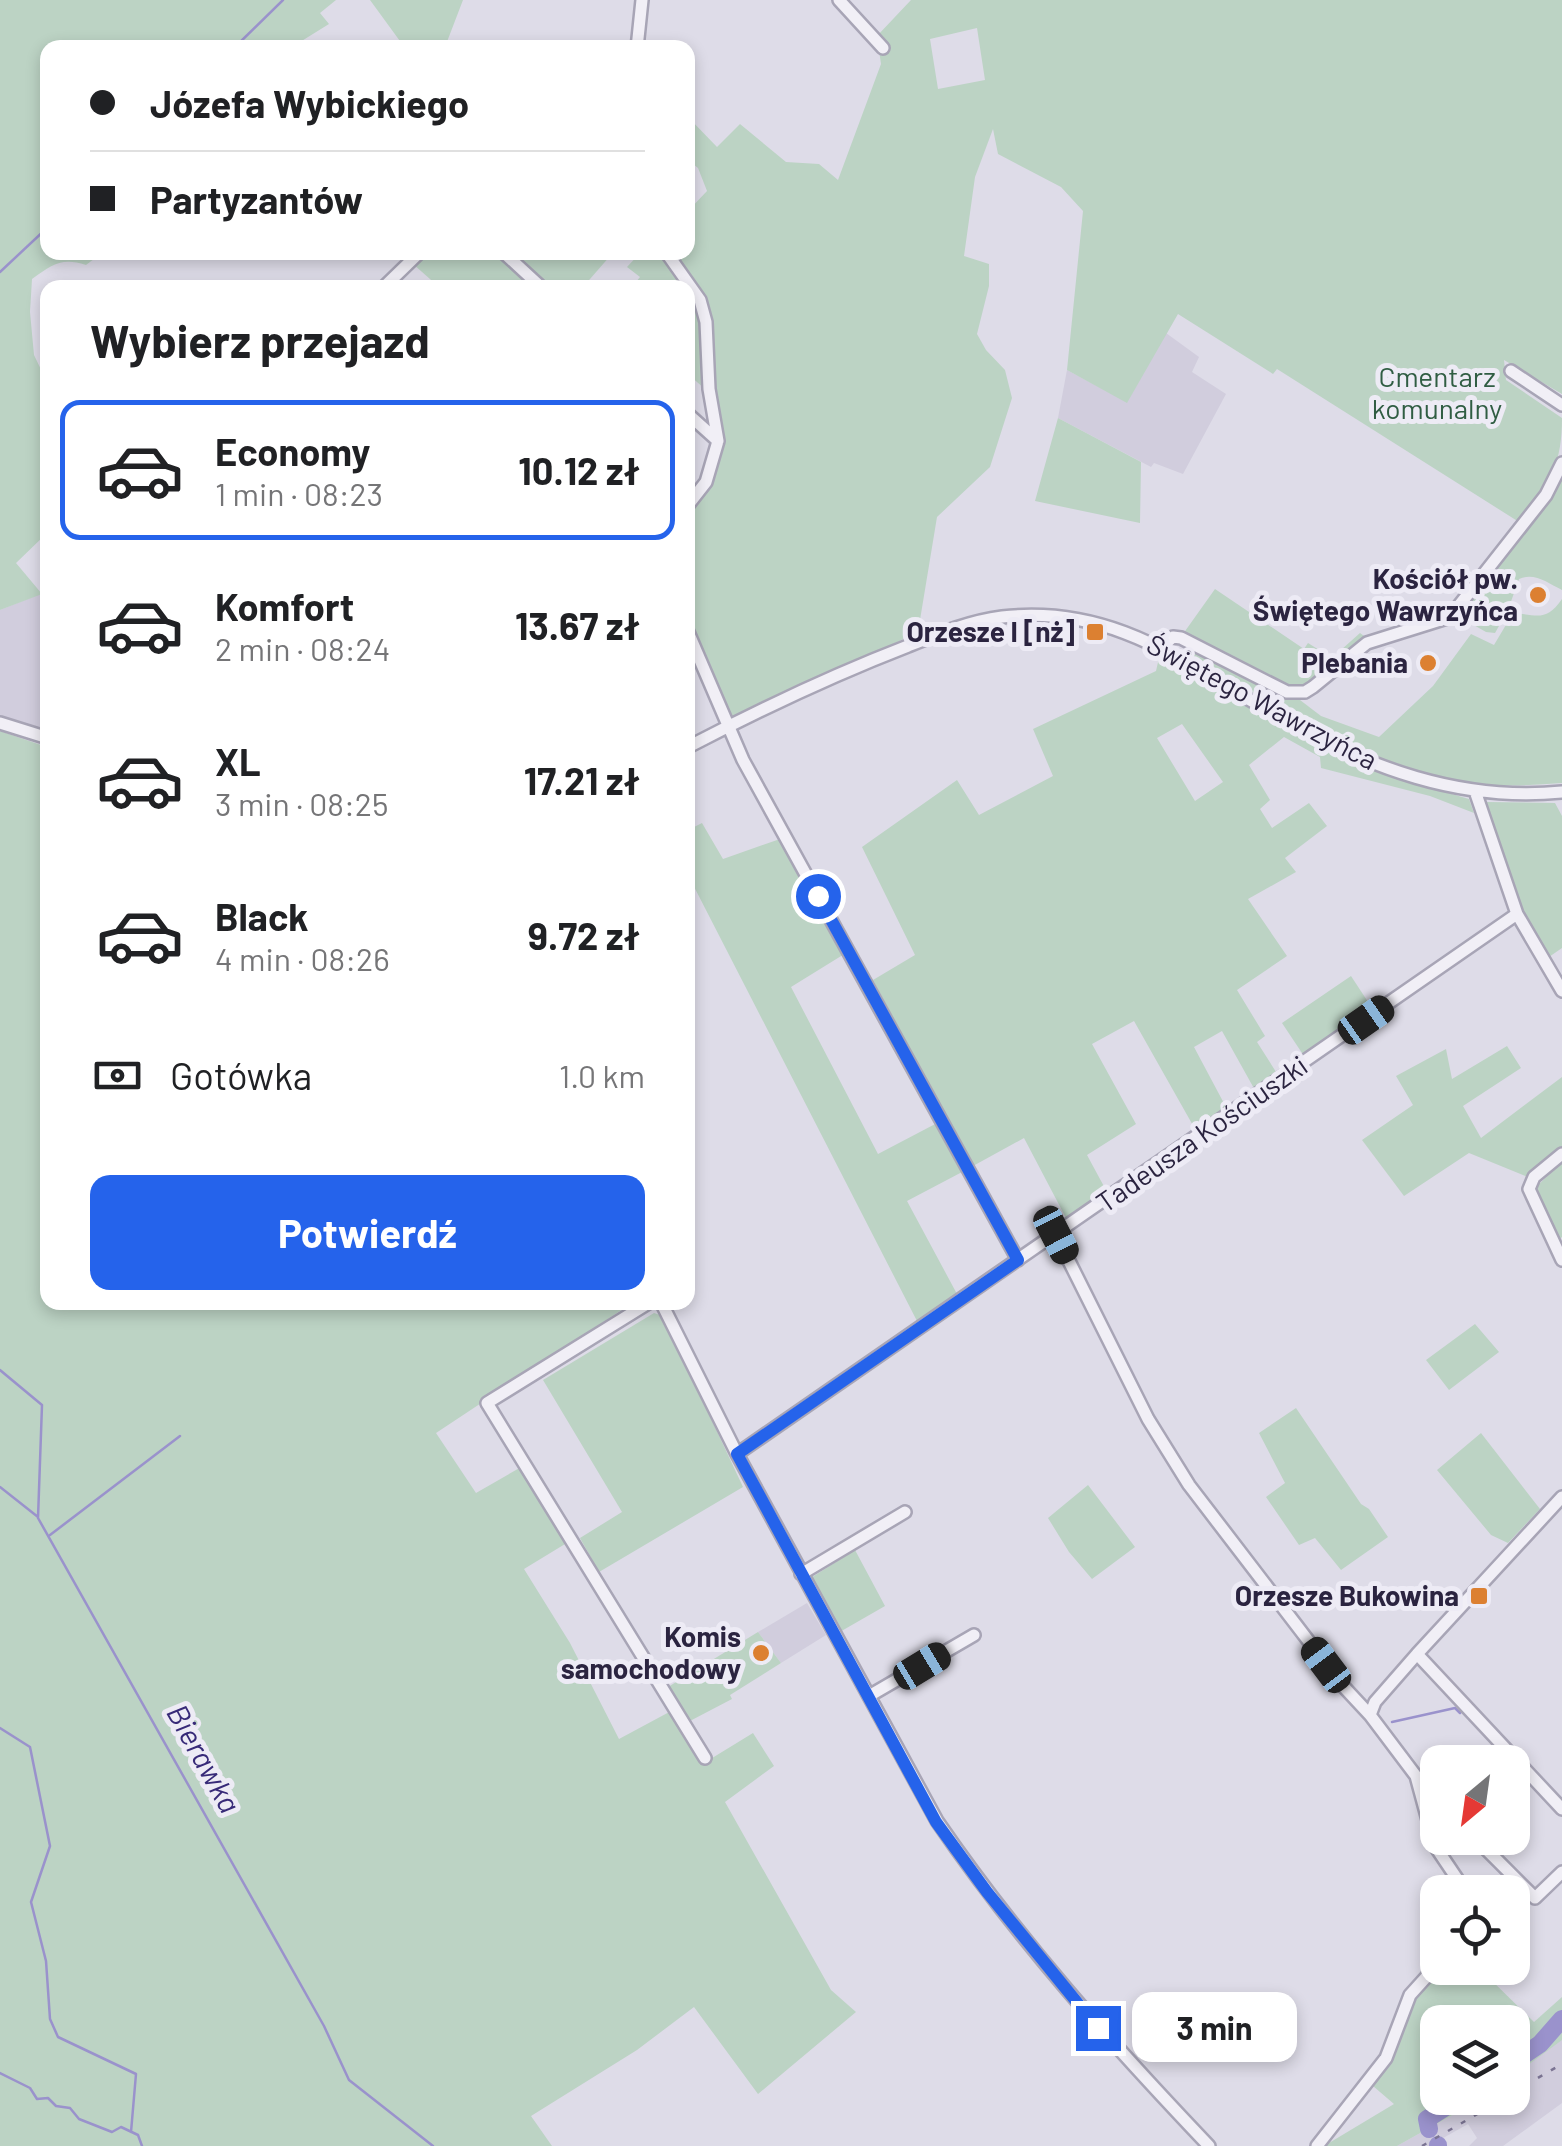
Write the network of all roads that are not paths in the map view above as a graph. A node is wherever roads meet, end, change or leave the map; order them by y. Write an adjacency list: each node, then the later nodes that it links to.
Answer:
1 (642, 0): 3 (street)
2 (839, 0): 4 (street)
3 (638, 40)
4 (883, 48)
5 (412, 260): 7 (street)
6 (512, 260): 8 (street)
7 (391, 280)
8 (533, 280)
9 (695, 293): 13 (street)
10 (1511, 371): 11 (street)
11 (1562, 404)
12 (695, 420): 13 (street)
13 (718, 441): 15 (street)
14 (1562, 463): 17 (street)
15 (695, 496)
16 (695, 648): 19 (street)
17 (1161, 648): 19 (street, Świętego Wawrzyńca); 22 (street, Świętego Wawrzyńca)
18 (0, 723): 20 (street)
19 (729, 727): 21 (street, Świętego Wawrzyńca); 29 (street)
20 (40, 736)
21 (695, 744)
22 (1475, 791): 23 (street, Świętego Wawrzyńca); 25 (street)
23 (1559, 792): 24 (street)
24 (1562, 808)
25 (1516, 914): 26 (street); 28 (street, Tadeusza Kościuszki)
26 (1562, 991)
27 (1562, 1154): 30 (street)
28 (1056, 1235): 29 (street, Tadeusza Kościuszki); 40 (street)
29 (1018, 1260): 33 (street, Tadeusza Kościuszki)
30 (1562, 1260)
31 (637, 1310): 41 (street)
32 (665, 1310): 33 (street)
33 (737, 1454): 36 (street)
34 (1562, 1497): 38 (street)
35 (905, 1512): 36 (street)
36 (801, 1574): 39 (street)
37 (974, 1635): 39 (street)
38 (1417, 1654): 40 (street); 44 (street)
39 (870, 1696): 49 (street)
40 (1370, 1715): 42 (street)
41 (706, 1758)
42 (1416, 1776): 43 (street); 47 (street)
43 (1420, 1780)
44 (1562, 1810)
45 (1492, 1855): 46 (street)
46 (1562, 1872)
47 (1455, 1875)
48 (1420, 1983): 50 (street)
49 (1209, 2146)
50 (1317, 2146)

